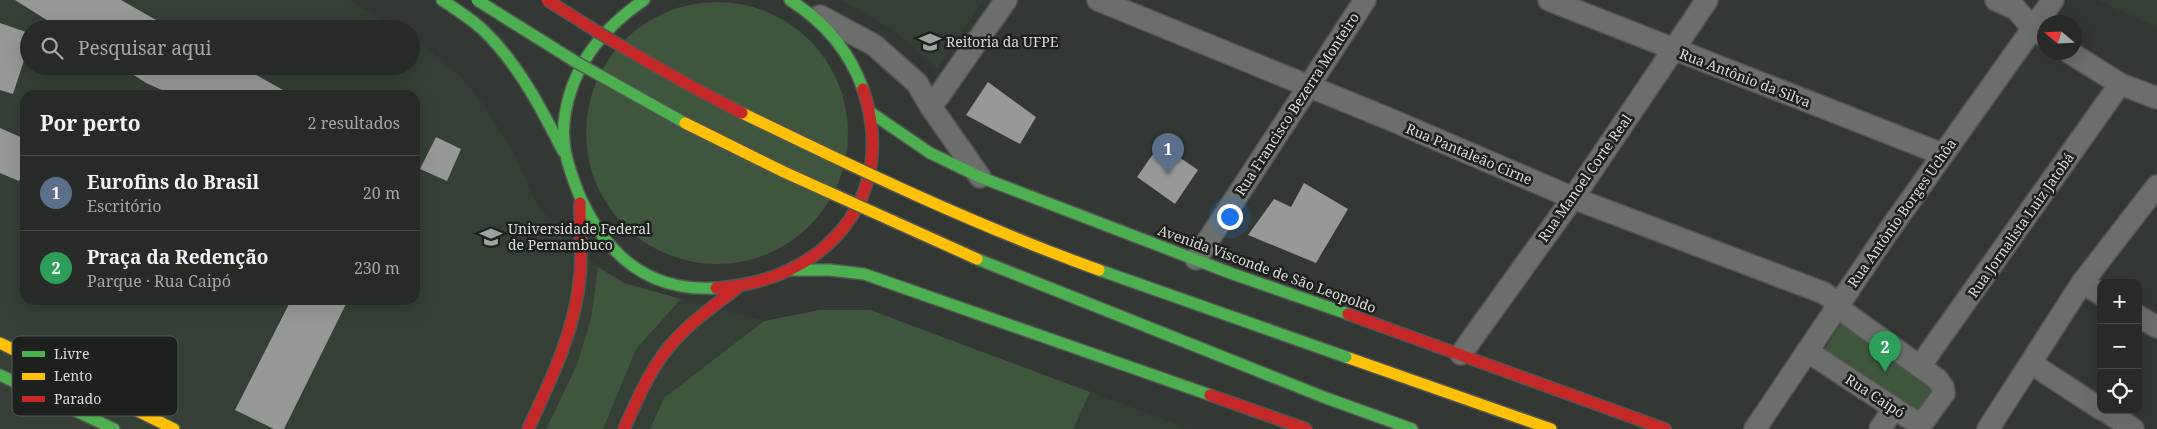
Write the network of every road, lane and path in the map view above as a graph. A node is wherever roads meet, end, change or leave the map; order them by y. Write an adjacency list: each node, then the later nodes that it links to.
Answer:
1 (442, 0): 23 (main road)
2 (477, 0): 55 (main road, bridge)
3 (547, 0): 56 (main road, bridge)
4 (644, 0): 23 (main road)
5 (1006, 0): 21 (street)
6 (1098, 0): 19 (street, Rua Pantaleão Cirne)
7 (1365, 0): 19 (street, Rua Francisco Bezerra Monteiro)
8 (1549, 0): 16 (street, Rua Antônio da Silva)
9 (1706, 0): 16 (street, Rua Manoel Corte Real)
10 (1996, 0): 14 (street)
11 (2053, 0): 13 (street, Rua Antônio Borges Uchôa)
12 (797, 4): 21 (street); 22 (main road)
13 (2047, 15)
14 (2037, 31)
15 (2037, 35): 24 (street, Rua Antônio Borges Uchôa)
16 (1673, 50): 24 (street, Rua Antônio da Silva); 27 (street, Rua Manoel Corte Real)
17 (2082, 60): 18 (street)
18 (2120, 84): 20 (street); 42 (street, Rua Jornalista Luiz Jatobá)
19 (1307, 87): 27 (street, Rua Pantaleão Cirne); 29 (street, Rua Francisco Bezerra Monteiro)
20 (2157, 98)
21 (931, 107): 25 (street)
22 (870, 112): 25 (main road, Avenida Visconde de São Leopoldo); 30 (main road)
23 (565, 154): 28 (main road)
24 (1942, 154): 34 (street, Rua Antônio Borges Uchôa)
25 (980, 177): 29 (main road, Avenida Visconde de São Leopoldo)
26 (2157, 186): 31 (street)
27 (1573, 198): 34 (street, Rua Pantaleão Cirne); 40 (street, Rua Manoel Corte Real)
28 (580, 199): 32 (main road); 52 (main road)
29 (1196, 259): 40 (main road, Avenida Visconde de São Leopoldo)
30 (792, 270): 32 (main road); 54 (main road)
31 (2082, 283): 33 (street); 41 (street)
32 (738, 287): 53 (main road)
33 (2097, 292)
34 (1837, 308): 39 (street, Rua Antônio Borges Uchôa); 42 (street, Rua Caipó)
35 (2142, 318): 36 (street)
36 (2157, 327)
37 (0, 344): 38 (main road)
38 (12, 350)
39 (1807, 352): 46 (street, Rua Caipó); 58 (street, Rua Antônio Borges Uchôa)
40 (1461, 354): 57 (main road, Avenida Visconde de São Leopoldo)
41 (2032, 364): 45 (street); 60 (street)
42 (1920, 366): 46 (street, Rua Caipó)
43 (0, 375): 44 (main road)
44 (12, 381)
45 (2097, 406)
46 (1894, 408): 59 (street)
47 (2110, 414): 61 (street)
48 (87, 416): 50 (main road)
49 (147, 416): 51 (main road)
50 (114, 429)
51 (174, 429)
52 (528, 429)
53 (624, 429)
54 (1306, 429)
55 (1412, 429)
56 (1551, 429)
57 (1665, 429)
58 (1755, 429)
59 (1880, 429)
60 (1988, 429)
61 (2133, 429)

